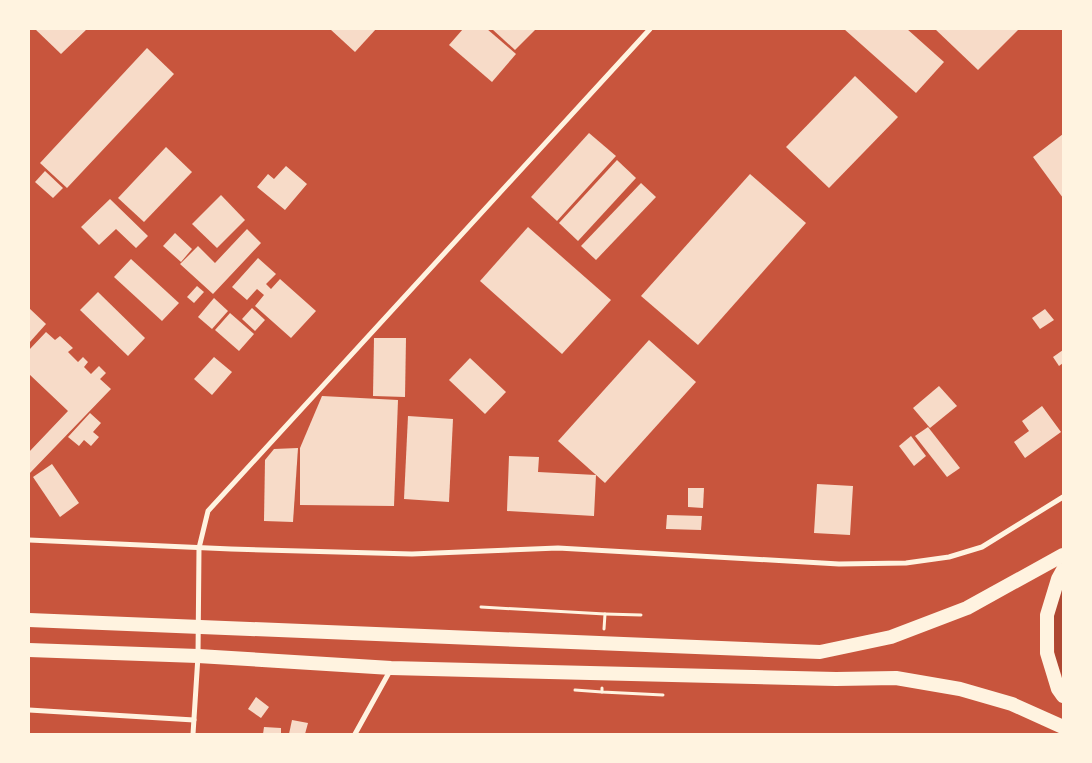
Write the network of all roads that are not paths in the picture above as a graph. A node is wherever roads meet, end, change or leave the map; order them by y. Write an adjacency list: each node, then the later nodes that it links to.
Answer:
1 (650, 29): 4 (street)
2 (1063, 497): 4 (street)
3 (29, 540): 4 (street)
4 (199, 548): 8 (street)
5 (1063, 555): 8 (highway)
6 (1063, 570): 12 (highway)
7 (29, 620): 8 (highway)
8 (198, 627): 10 (street)
9 (29, 650): 10 (highway)
10 (198, 656): 11 (highway); 14 (street)
11 (391, 668): 15 (highway); 17 (street)
12 (1063, 696)
13 (29, 710): 14 (street)
14 (194, 720): 16 (street)
15 (1063, 727)
16 (193, 734)
17 (355, 734)

